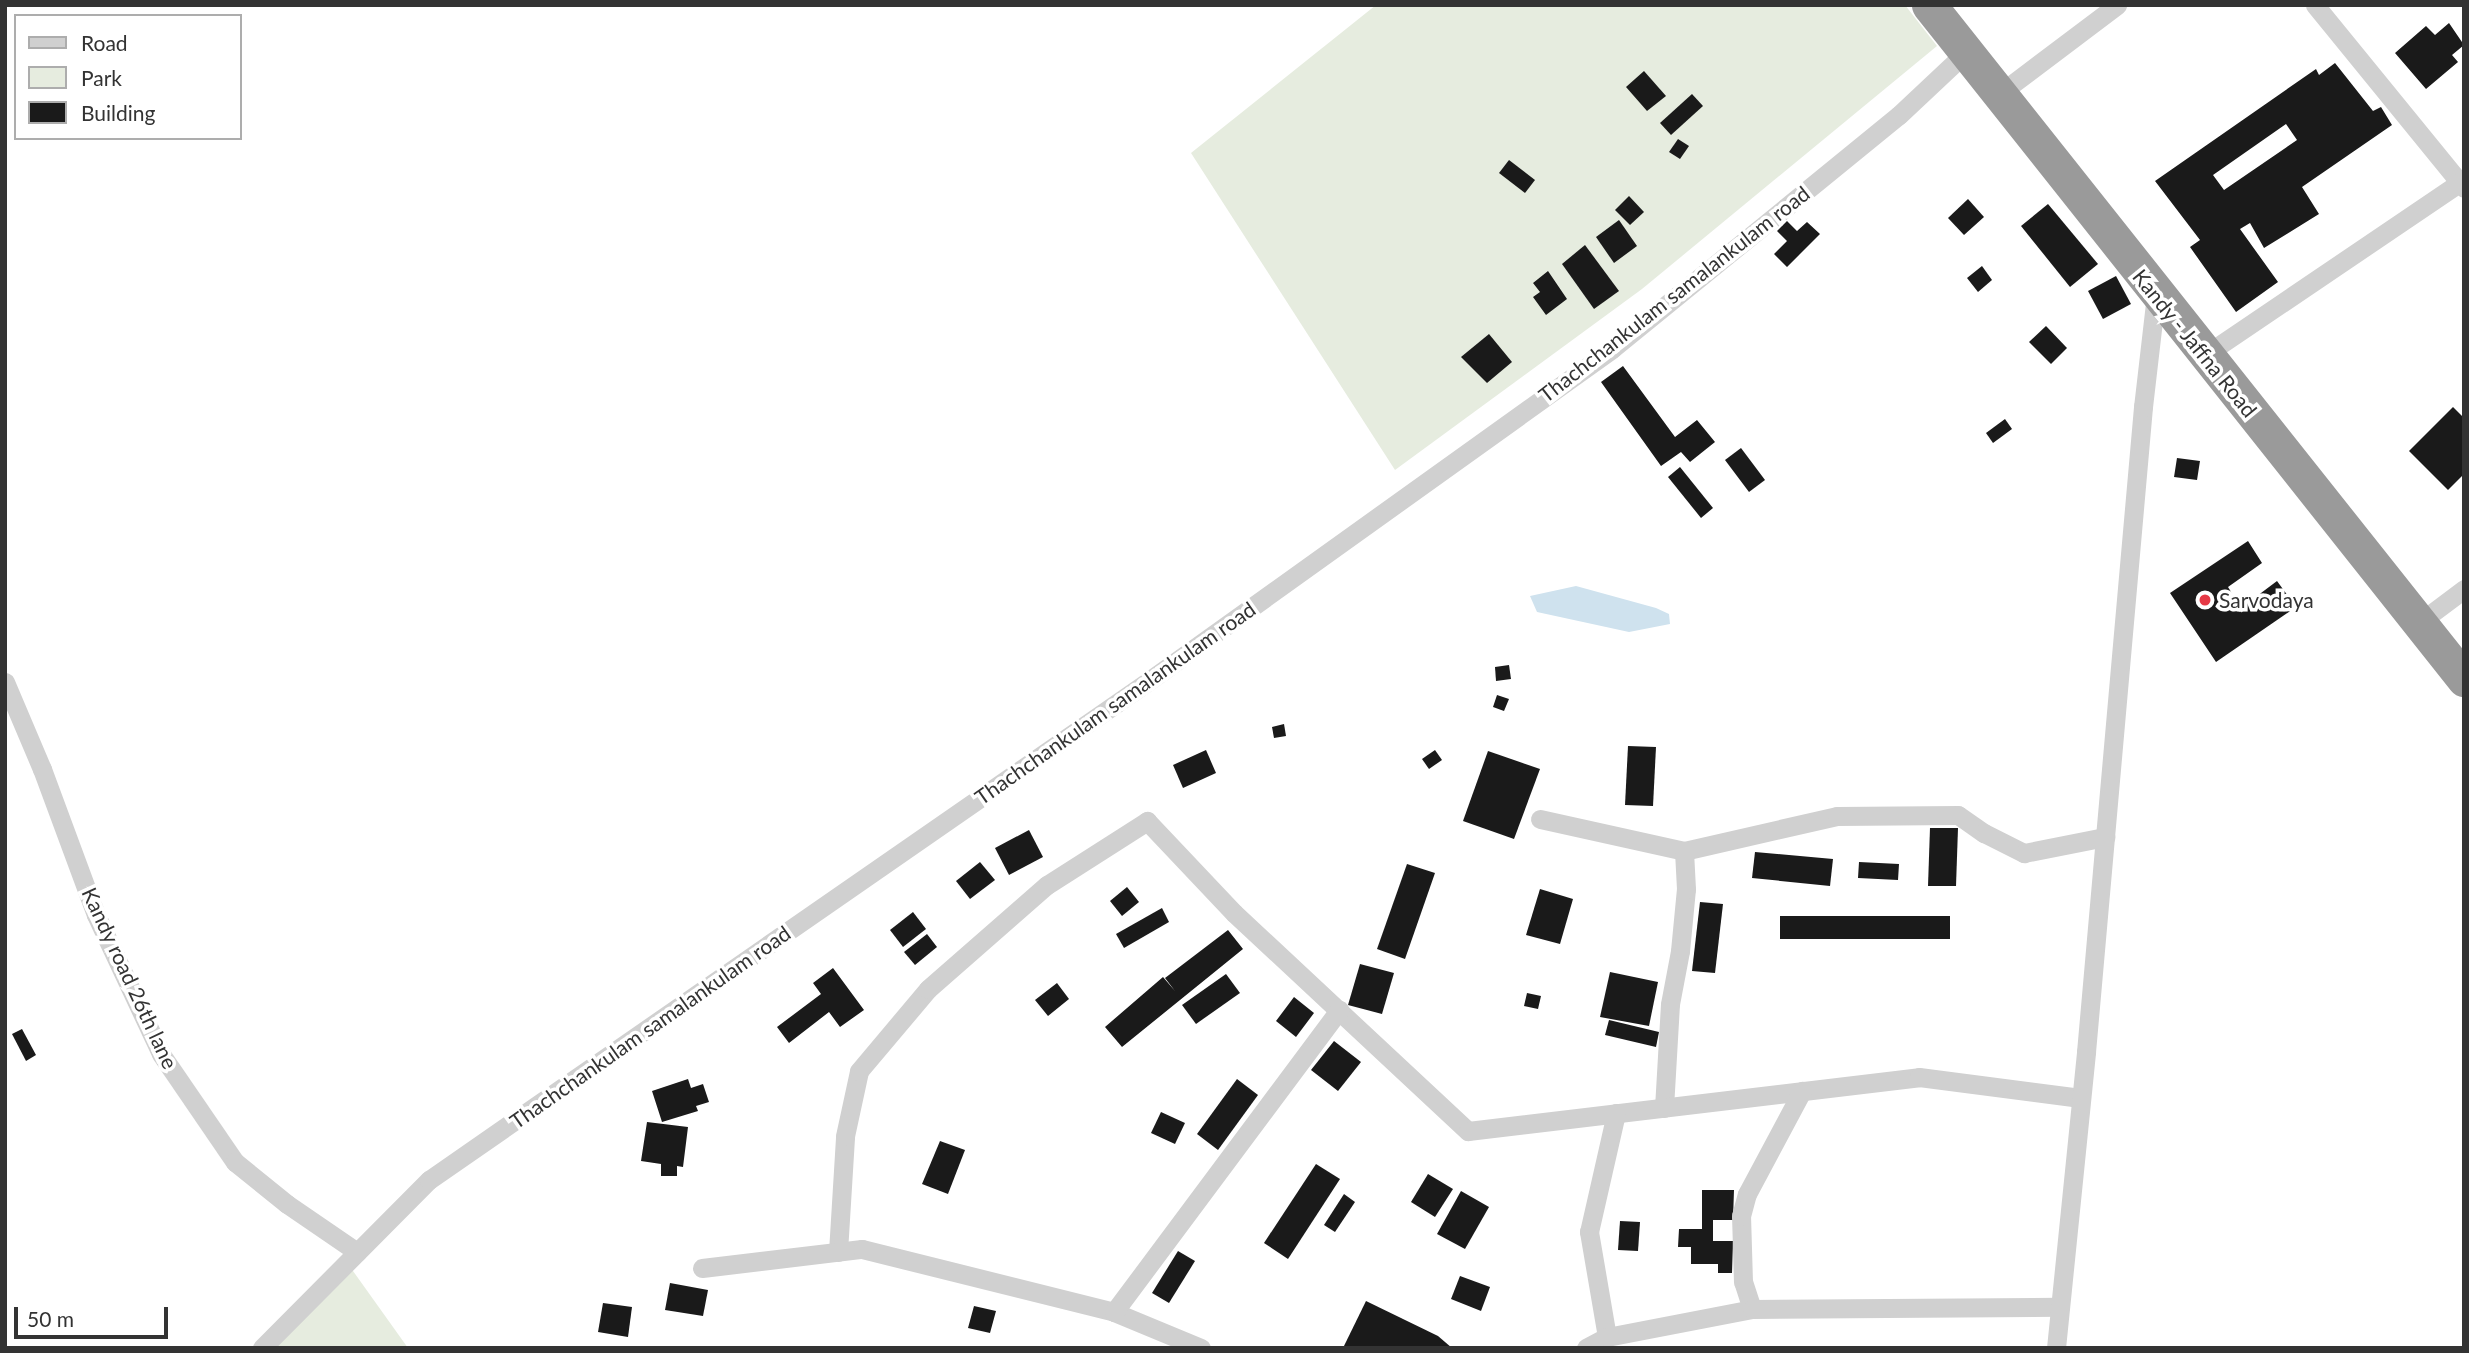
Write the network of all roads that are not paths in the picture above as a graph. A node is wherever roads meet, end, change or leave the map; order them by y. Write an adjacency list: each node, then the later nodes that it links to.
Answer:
1 (1929, 5): 4 (highway, Kandy - Jaffna Road)
2 (2117, 5): 5 (street)
3 (2315, 5): 6 (street)
4 (1966, 52): 5 (highway, Kandy - Jaffna Road); 21 (street, Thachchankulam samalankulam road)
5 (1999, 94): 7 (highway, Kandy - Jaffna Road)
6 (2461, 186): 8 (street)
7 (2156, 295): 8 (highway, Kandy - Jaffna Road); 14 (street)
8 (2205, 355): 10 (highway, Kandy - Jaffna Road)
9 (2464, 589): 10 (street)
10 (2420, 622): 11 (highway, Kandy - Jaffna Road)
11 (2464, 679)
12 (5, 682): 21 (street, Kandy road 26th lane)
13 (1541, 820): 15 (street)
14 (2105, 837): 15 (street); 18 (street)
15 (1684, 851): 19 (street)
16 (1339, 1010): 20 (street); 22 (street); 26 (street)
17 (1801, 1091): 18 (street); 19 (street); 25 (street)
18 (2081, 1098): 24 (street)
19 (1664, 1108): 20 (street)
20 (1616, 1113): 27 (street)
21 (357, 1252): 28 (street, Thachchankulam samalankulam road)
22 (838, 1252): 23 (street); 26 (street)
23 (702, 1268)
24 (2060, 1307): 25 (street); 31 (street)
25 (1752, 1310): 27 (street)
26 (1114, 1312): 29 (street)
27 (1606, 1336): 30 (street)
28 (262, 1348)
29 (1201, 1348)
30 (1586, 1348)
31 (2056, 1348)

